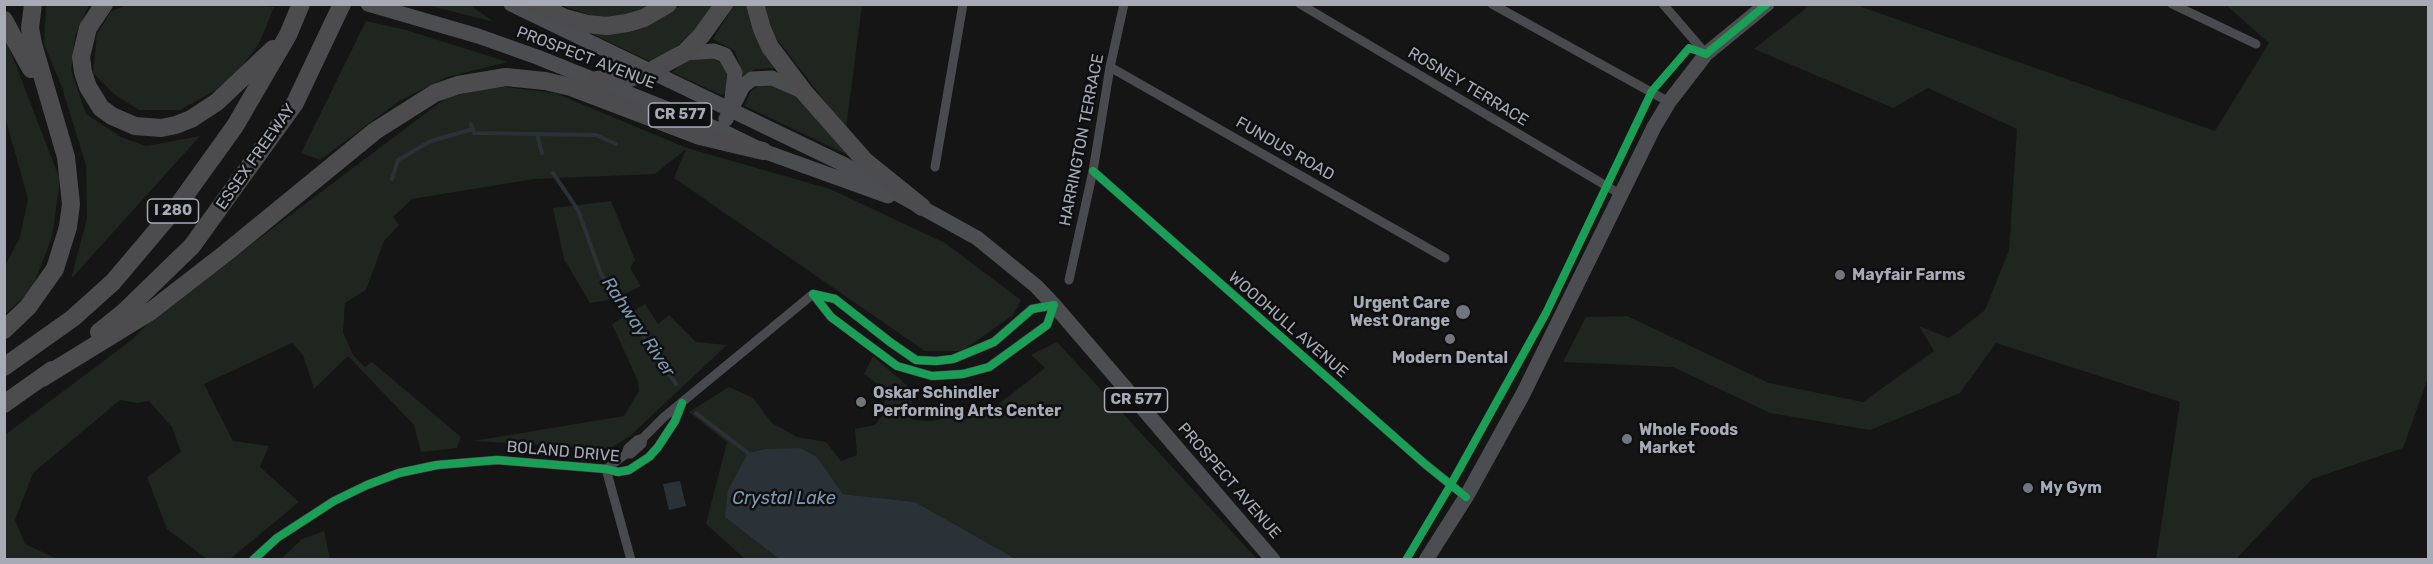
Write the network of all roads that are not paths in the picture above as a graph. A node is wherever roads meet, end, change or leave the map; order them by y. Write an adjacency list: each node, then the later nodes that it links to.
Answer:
1 (33, 4): 29 (highway)
2 (104, 4): 19 (highway)
3 (301, 4): 19 (highway, I 280)
4 (342, 4): 42 (highway, ESSEX FREEWAY / I 280)
5 (511, 4): 24 (main road, PROSPECT AVENUE / CR 577)
6 (536, 4): 7 (highway)
7 (668, 4)
8 (723, 4): 21 (highway)
9 (754, 4): 26 (highway)
10 (963, 4): 32 (street)
11 (1124, 4): 23 (street, HARRINGTON TERRACE)
12 (1300, 4): 34 (street, ROSNEY TERRACE)
13 (1492, 4): 27 (street)
14 (1663, 4): 22 (street)
15 (1767, 4): 22 (main road)
16 (2172, 4): 20 (street)
17 (372, 5): 25 (main road, PROSPECT AVENUE / CR 577)
18 (4, 20): 29 (highway)
19 (288, 35): 41 (highway, I 280)
20 (2256, 44)
21 (684, 53): 24 (highway); 28 (main road)
22 (1706, 54): 27 (main road)
23 (1110, 67): 33 (street, HARRINGTON TERRACE); 36 (street, FUNDUS ROAD)
24 (651, 71): 25 (highway); 28 (main road, PROSPECT AVENUE / CR 577)
25 (597, 80): 30 (main road, PROSPECT AVENUE / CR 577)
26 (804, 92): 28 (main road); 35 (highway)
27 (1669, 102): 34 (main road)
28 (729, 110): 30 (main road); 35 (main road, PROSPECT AVENUE / CR 577)
29 (54, 118): 40 (highway)
30 (722, 131): 31 (main road, PROSPECT AVENUE / CR 577)
31 (763, 151): 35 (main road, PROSPECT AVENUE / CR 577); 42 (highway)
32 (935, 167)
33 (1093, 171): 37 (street, HARRINGTON TERRACE); 46 (street, WOODHULL AVENUE)
34 (1620, 194): 46 (main road)
35 (922, 207): 39 (main road, PROSPECT AVENUE / CR 577)
36 (1445, 258)
37 (1069, 280)
38 (813, 294): 39 (street); 39 (street); 43 (street, BOLAND DRIVE)
39 (1054, 305): 49 (main road, PROSPECT AVENUE / CR 577)
40 (4, 330)
41 (4, 367)
42 (42, 378): 44 (highway, ESSEX FREEWAY / I 280)
43 (682, 402): 45 (street, BOLAND DRIVE); 45 (street, BOLAND DRIVE)
44 (4, 404)
45 (606, 469): 47 (street, BOLAND DRIVE); 48 (street)
46 (1466, 497): 50 (main road)
47 (253, 560)
48 (631, 560)
49 (1273, 560)
50 (1426, 560)

